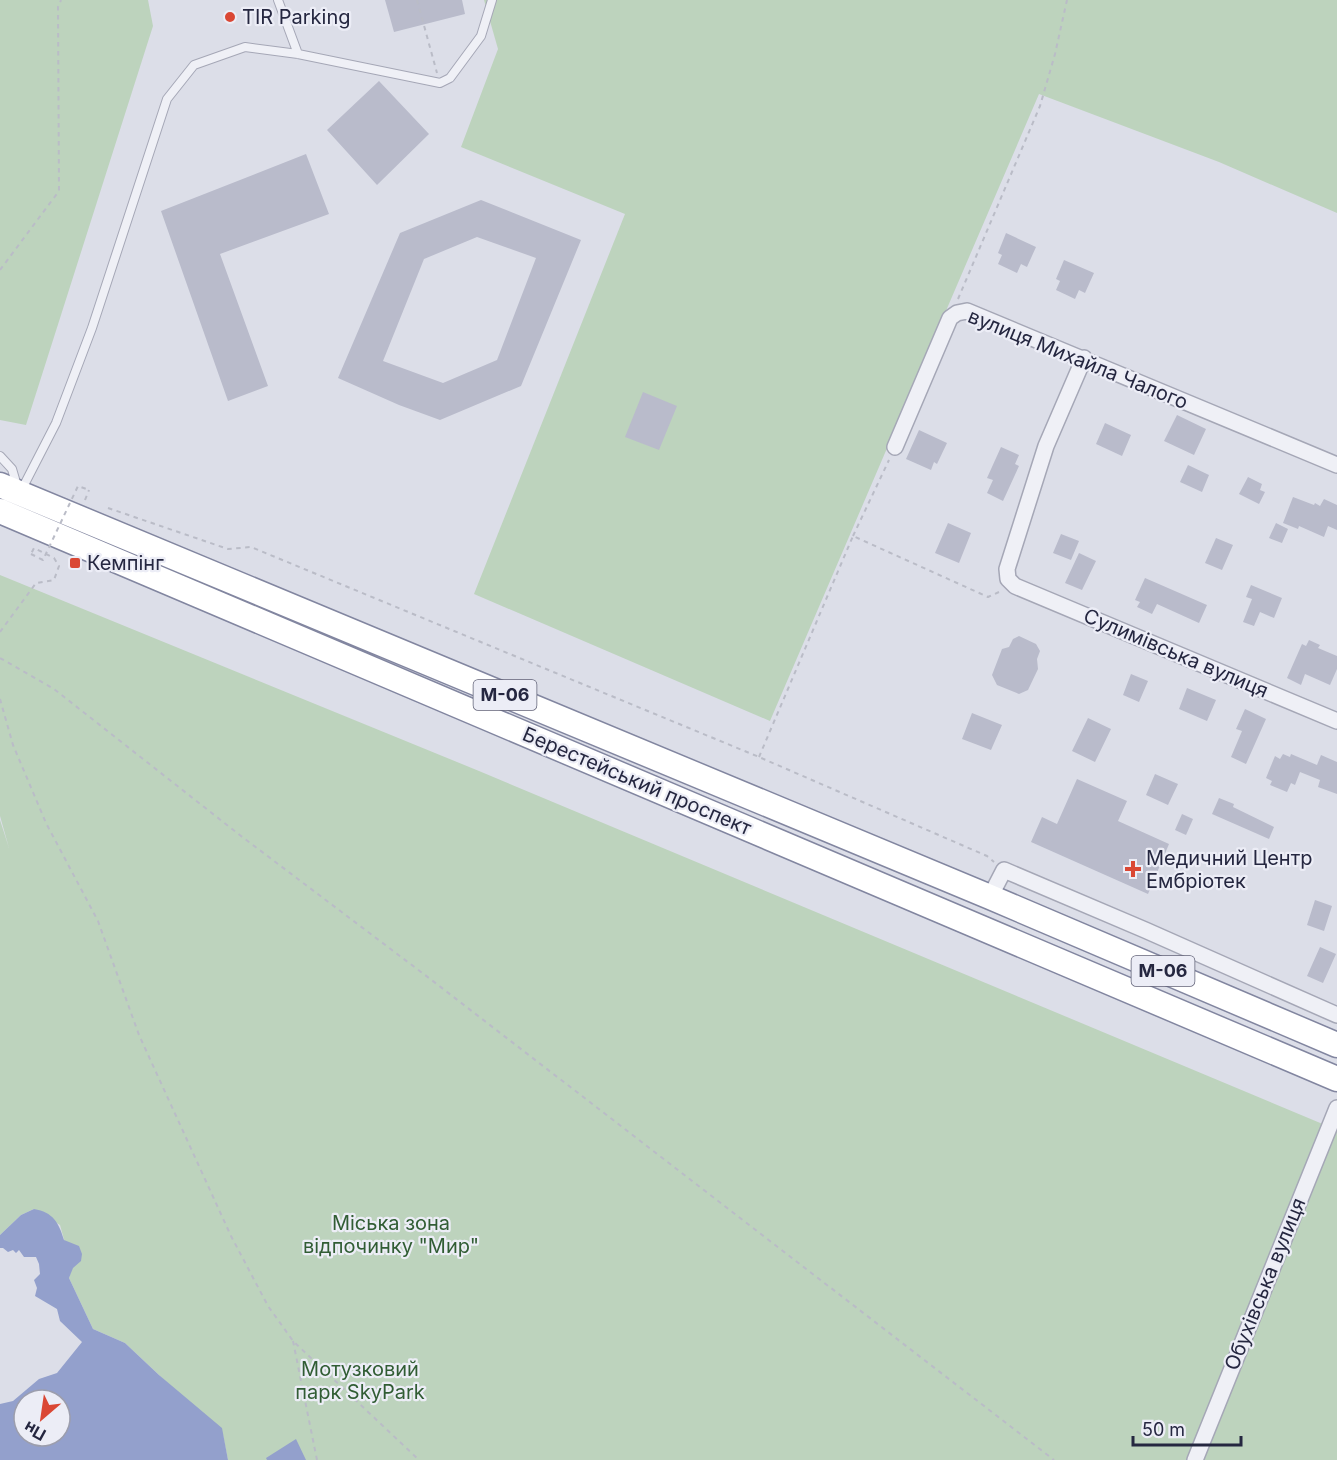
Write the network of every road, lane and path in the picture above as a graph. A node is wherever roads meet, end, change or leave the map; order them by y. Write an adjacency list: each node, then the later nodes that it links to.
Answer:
1 (61, 0): 8 (path)
2 (278, 0): 6 (lane)
3 (417, 0): 7 (path)
4 (492, 0): 7 (lane)
5 (1067, 0): 9 (path)
6 (298, 54): 7 (lane); 14 (lane)
7 (440, 83)
8 (0, 270)
9 (950, 318): 10 (street, вулиця Михайла Чалого); 11 (street, вулиця Михайла Чалого)
10 (1084, 358): 13 (street, вулиця Михайла Чалого); 19 (street)
11 (895, 447): 18 (path)
12 (0, 456): 14 (lane)
13 (1337, 465)
14 (10, 489): 26 (highway, Берестейський проспект / М-06)
15 (85, 500): 20 (path, bridge)
16 (107, 507): 24 (path)
17 (0, 511): 29 (highway, Берестейський проспект / М-06)
18 (853, 536): 19 (path); 24 (path)
19 (1015, 586): 23 (street, Сулимівська вулиця)
20 (0, 632)
21 (0, 658): 34 (path)
22 (0, 699): 31 (path)
23 (1337, 721)
24 (759, 757): 25 (path)
25 (1004, 870): 26 (street); 27 (street)
26 (990, 897): 28 (highway, М-06)
27 (1337, 1015)
28 (1337, 1045)
29 (1337, 1079)
30 (1337, 1108): 35 (street, Обухівська вулиця)
31 (293, 1341): 32 (path); 33 (path)
32 (317, 1460)
33 (419, 1460)
34 (1054, 1460)
35 (1195, 1460)

